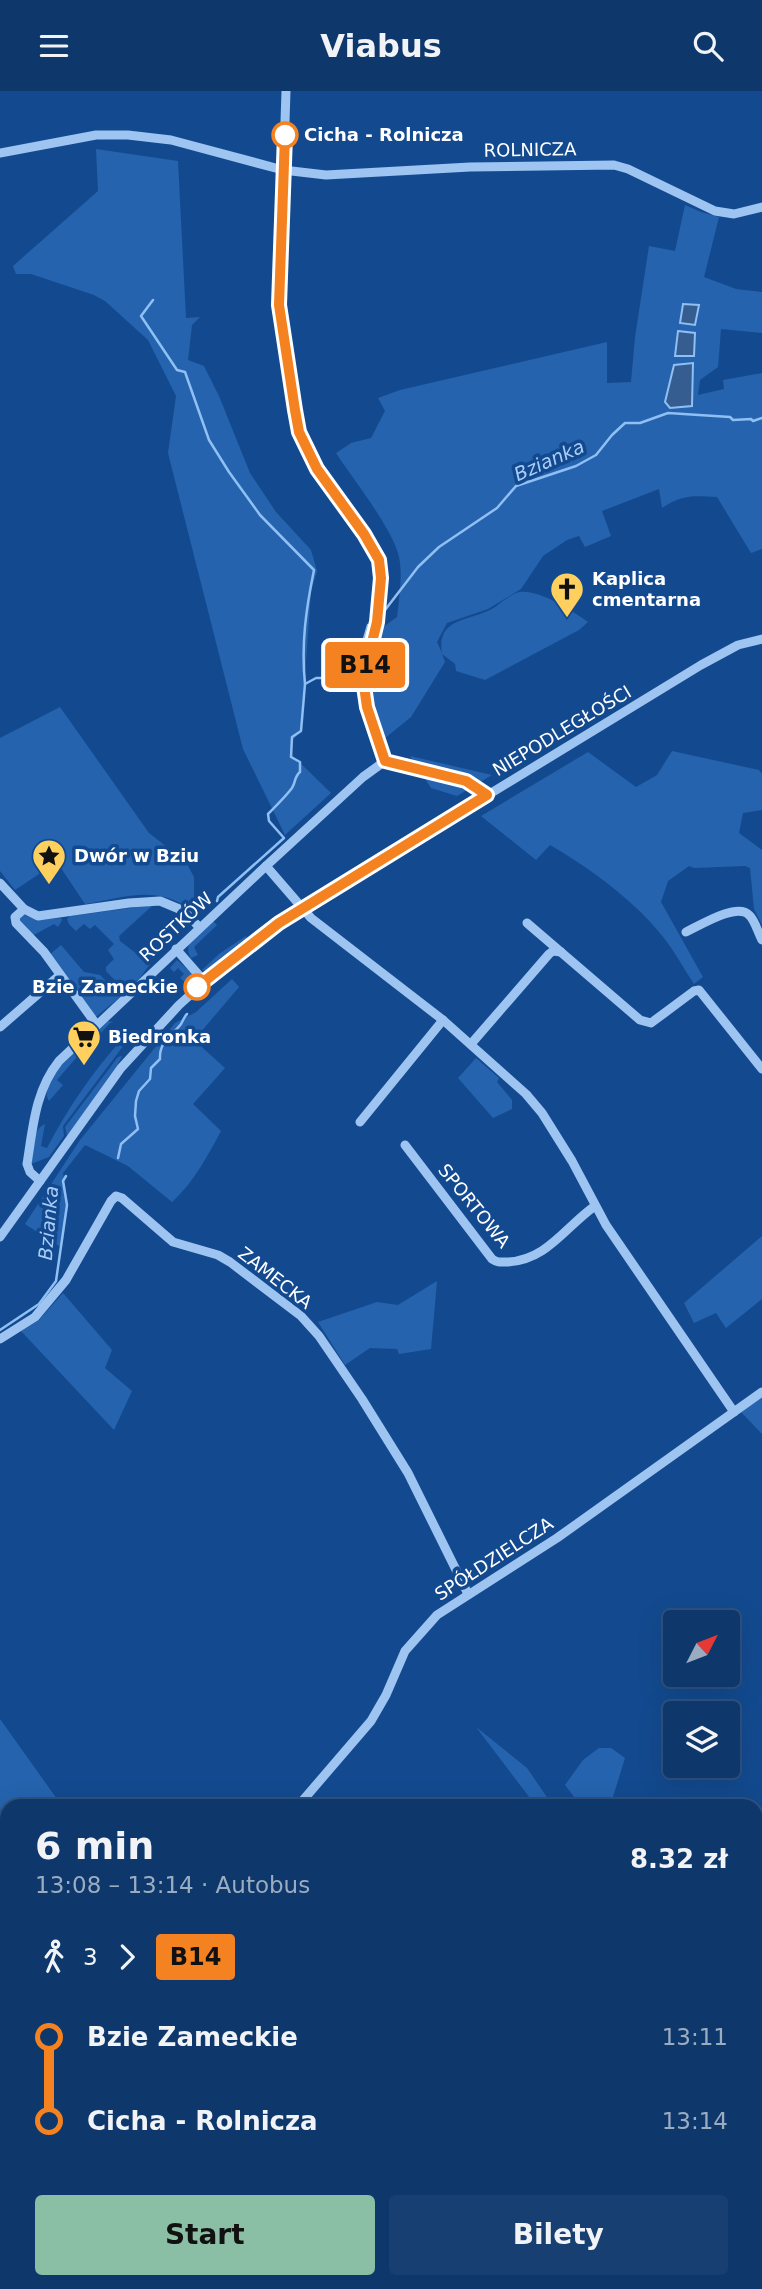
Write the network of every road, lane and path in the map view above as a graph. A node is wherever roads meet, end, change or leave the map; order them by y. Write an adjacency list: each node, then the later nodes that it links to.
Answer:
1 (286, 91): 3 (street)
2 (0, 153): 3 (street, ROLNICZA)
3 (283, 170): 4 (street, ROLNICZA); 6 (street)
4 (762, 207)
5 (762, 639): 7 (street, NIEPODLEGŁOŚCI)
6 (385, 761): 7 (street); 8 (street, ROSTKÓW)
7 (487, 795): 11 (street, NIEPODLEGŁOŚCI)
8 (266, 866): 11 (street); 13 (street, ROSTKÓW)
9 (0, 883): 10 (street)
10 (24, 909): 13 (street); 18 (street)
11 (301, 909): 19 (street, NIEPODLEGŁOŚCI); 20 (street)
12 (527, 923): 17 (street)
13 (200, 927): 16 (street, ROSTKÓW)
14 (687, 932): 15 (street)
15 (762, 940)
16 (176, 949): 19 (street); 21 (street, ROSTKÓW)
17 (561, 952): 23 (street); 24 (street)
18 (60, 975): 21 (street); 22 (street)
19 (204, 981): 27 (street, NIEPODLEGŁOŚCI)
20 (443, 1020): 23 (street); 25 (street)
21 (96, 1024): 27 (street, ROSTKÓW)
22 (0, 1027)
23 (471, 1044): 28 (street)
24 (762, 1069)
25 (360, 1122)
26 (405, 1145): 28 (street, SPORTOWA)
27 (40, 1181): 29 (street, NIEPODLEGŁOŚCI)
28 (595, 1206): 32 (street)
29 (0, 1237)
30 (0, 1339): 33 (street, ZAMECKA)
31 (762, 1392): 32 (street, SPÓŁDZIELCZA)
32 (734, 1412): 33 (street, SPÓŁDZIELCZA)
33 (468, 1594): 34 (street, SPÓŁDZIELCZA)
34 (304, 1799)

